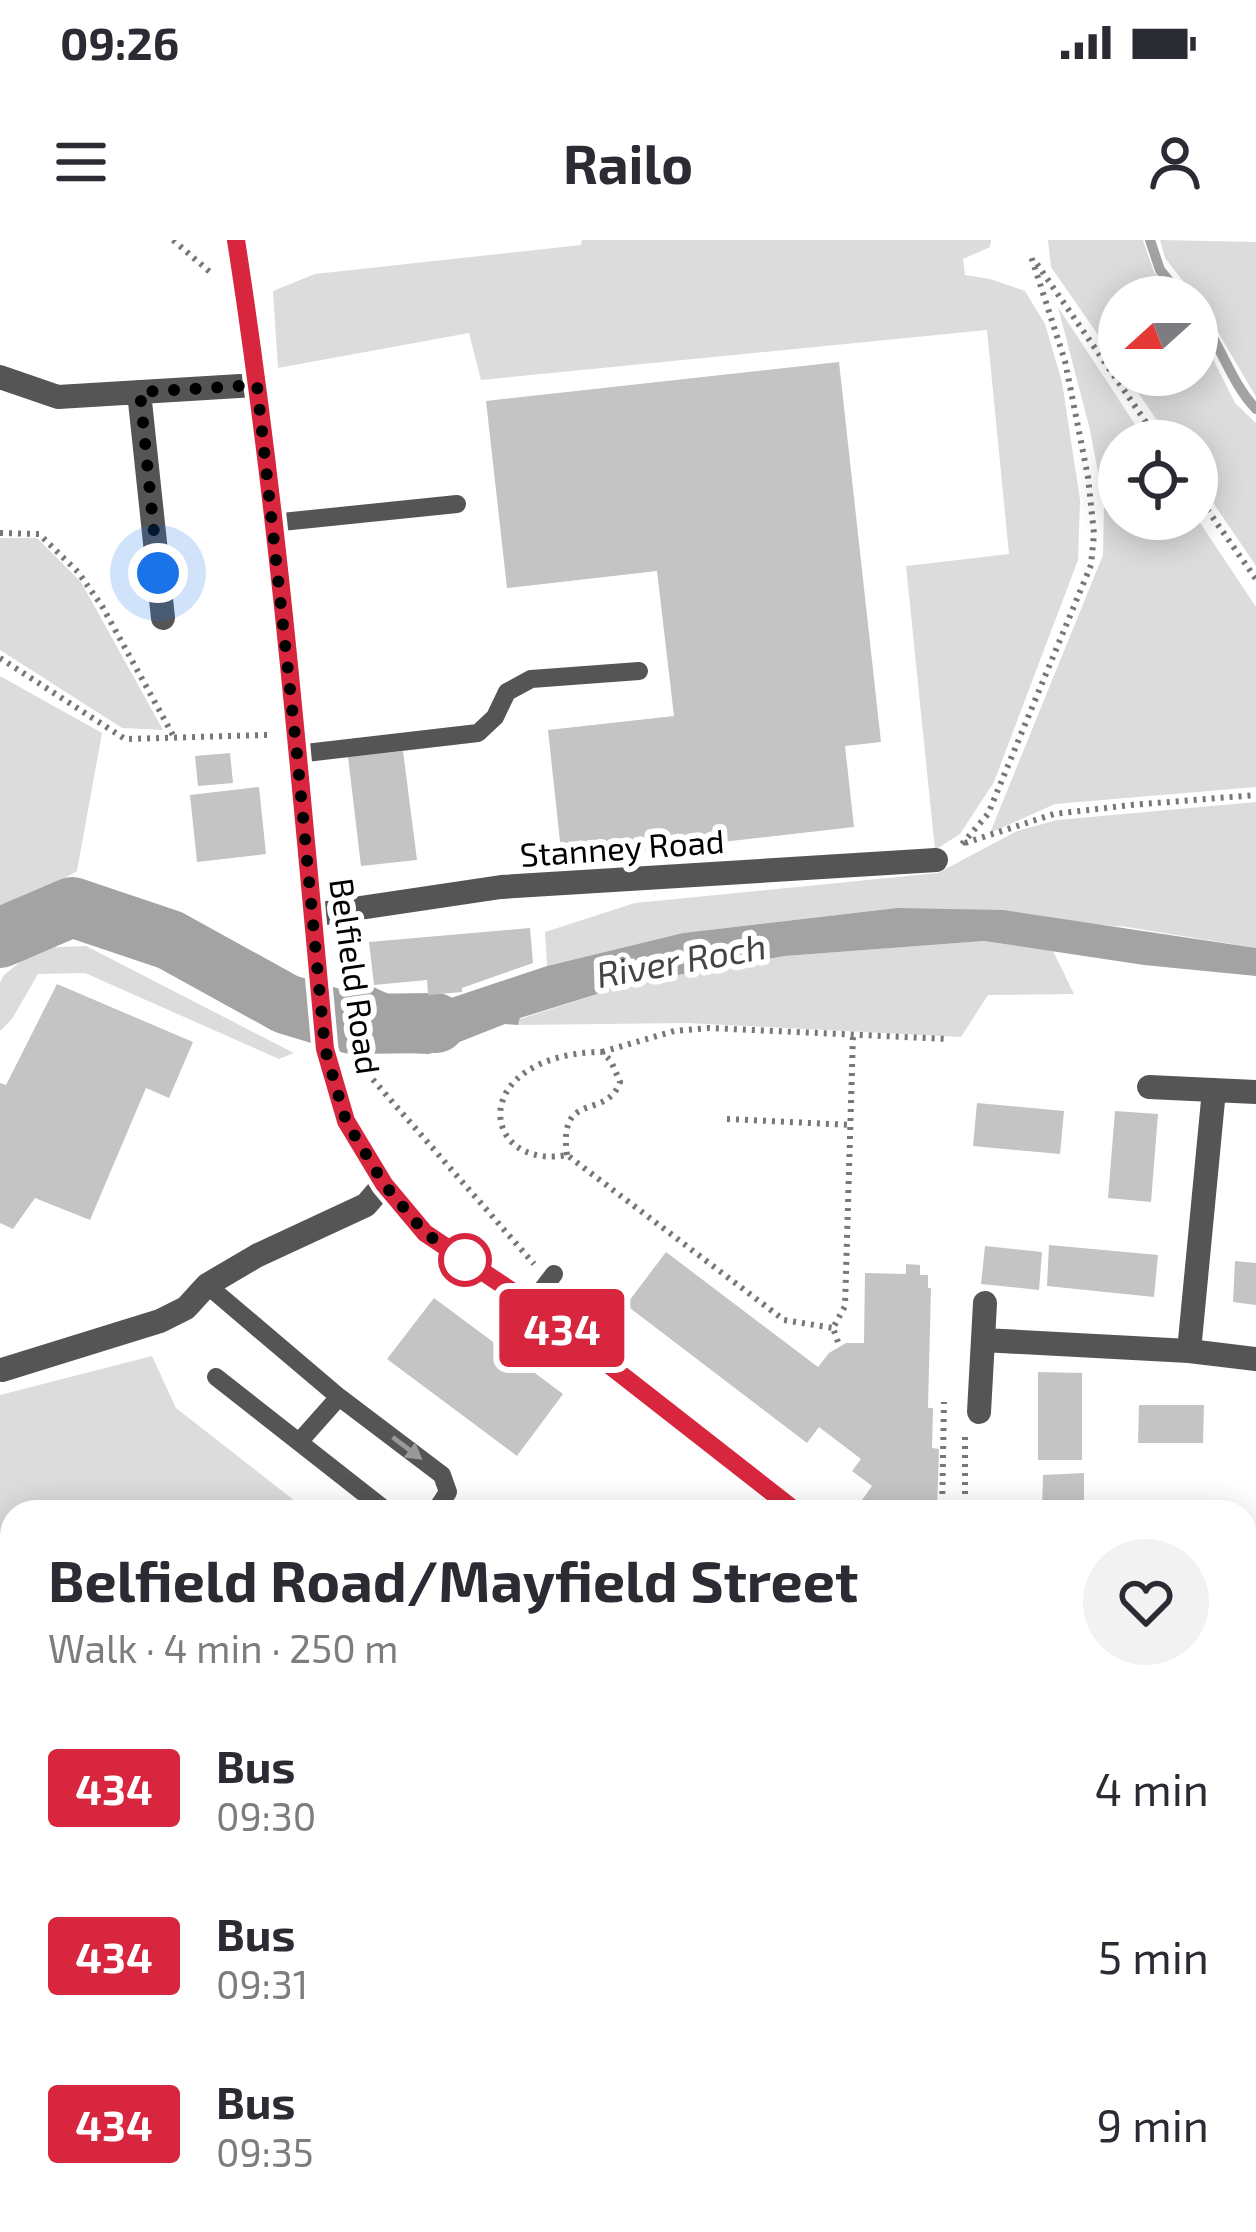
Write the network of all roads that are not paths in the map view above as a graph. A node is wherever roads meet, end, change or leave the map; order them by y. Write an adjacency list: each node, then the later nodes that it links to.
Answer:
1 (236, 240): 3 (street, Belfield Road)
2 (0, 377): 4 (street)
3 (257, 385): 4 (street); 6 (street, Belfield Road)
4 (140, 392): 7 (street)
5 (457, 504): 6 (lane)
6 (272, 523): 9 (street, Belfield Road)
7 (163, 618)
8 (639, 671): 9 (lane)
9 (296, 744): 11 (street, Belfield Road)
10 (936, 860): 11 (street, Stanney Road)
11 (313, 915): 15 (street, Belfield Road)
12 (1149, 1087): 13 (street)
13 (1214, 1090): 14 (street); 21 (street)
14 (1256, 1092)
15 (384, 1184): 17 (street); 19 (street, Belfield Road)
16 (551, 1277): 19 (lane)
17 (207, 1285): 23 (street); 25 (lane)
18 (985, 1303): 20 (street)
19 (531, 1304): 30 (street, Belfield Road)
20 (983, 1340): 21 (street); 26 (street)
21 (1189, 1351): 22 (street)
22 (1256, 1359)
23 (1, 1368)
24 (216, 1377): 27 (lane)
25 (339, 1397): 27 (lane); 29 (lane, one-way to 29)
26 (979, 1412)
27 (299, 1442): 28 (lane)
28 (373, 1500)
29 (443, 1500)
30 (782, 1500)

